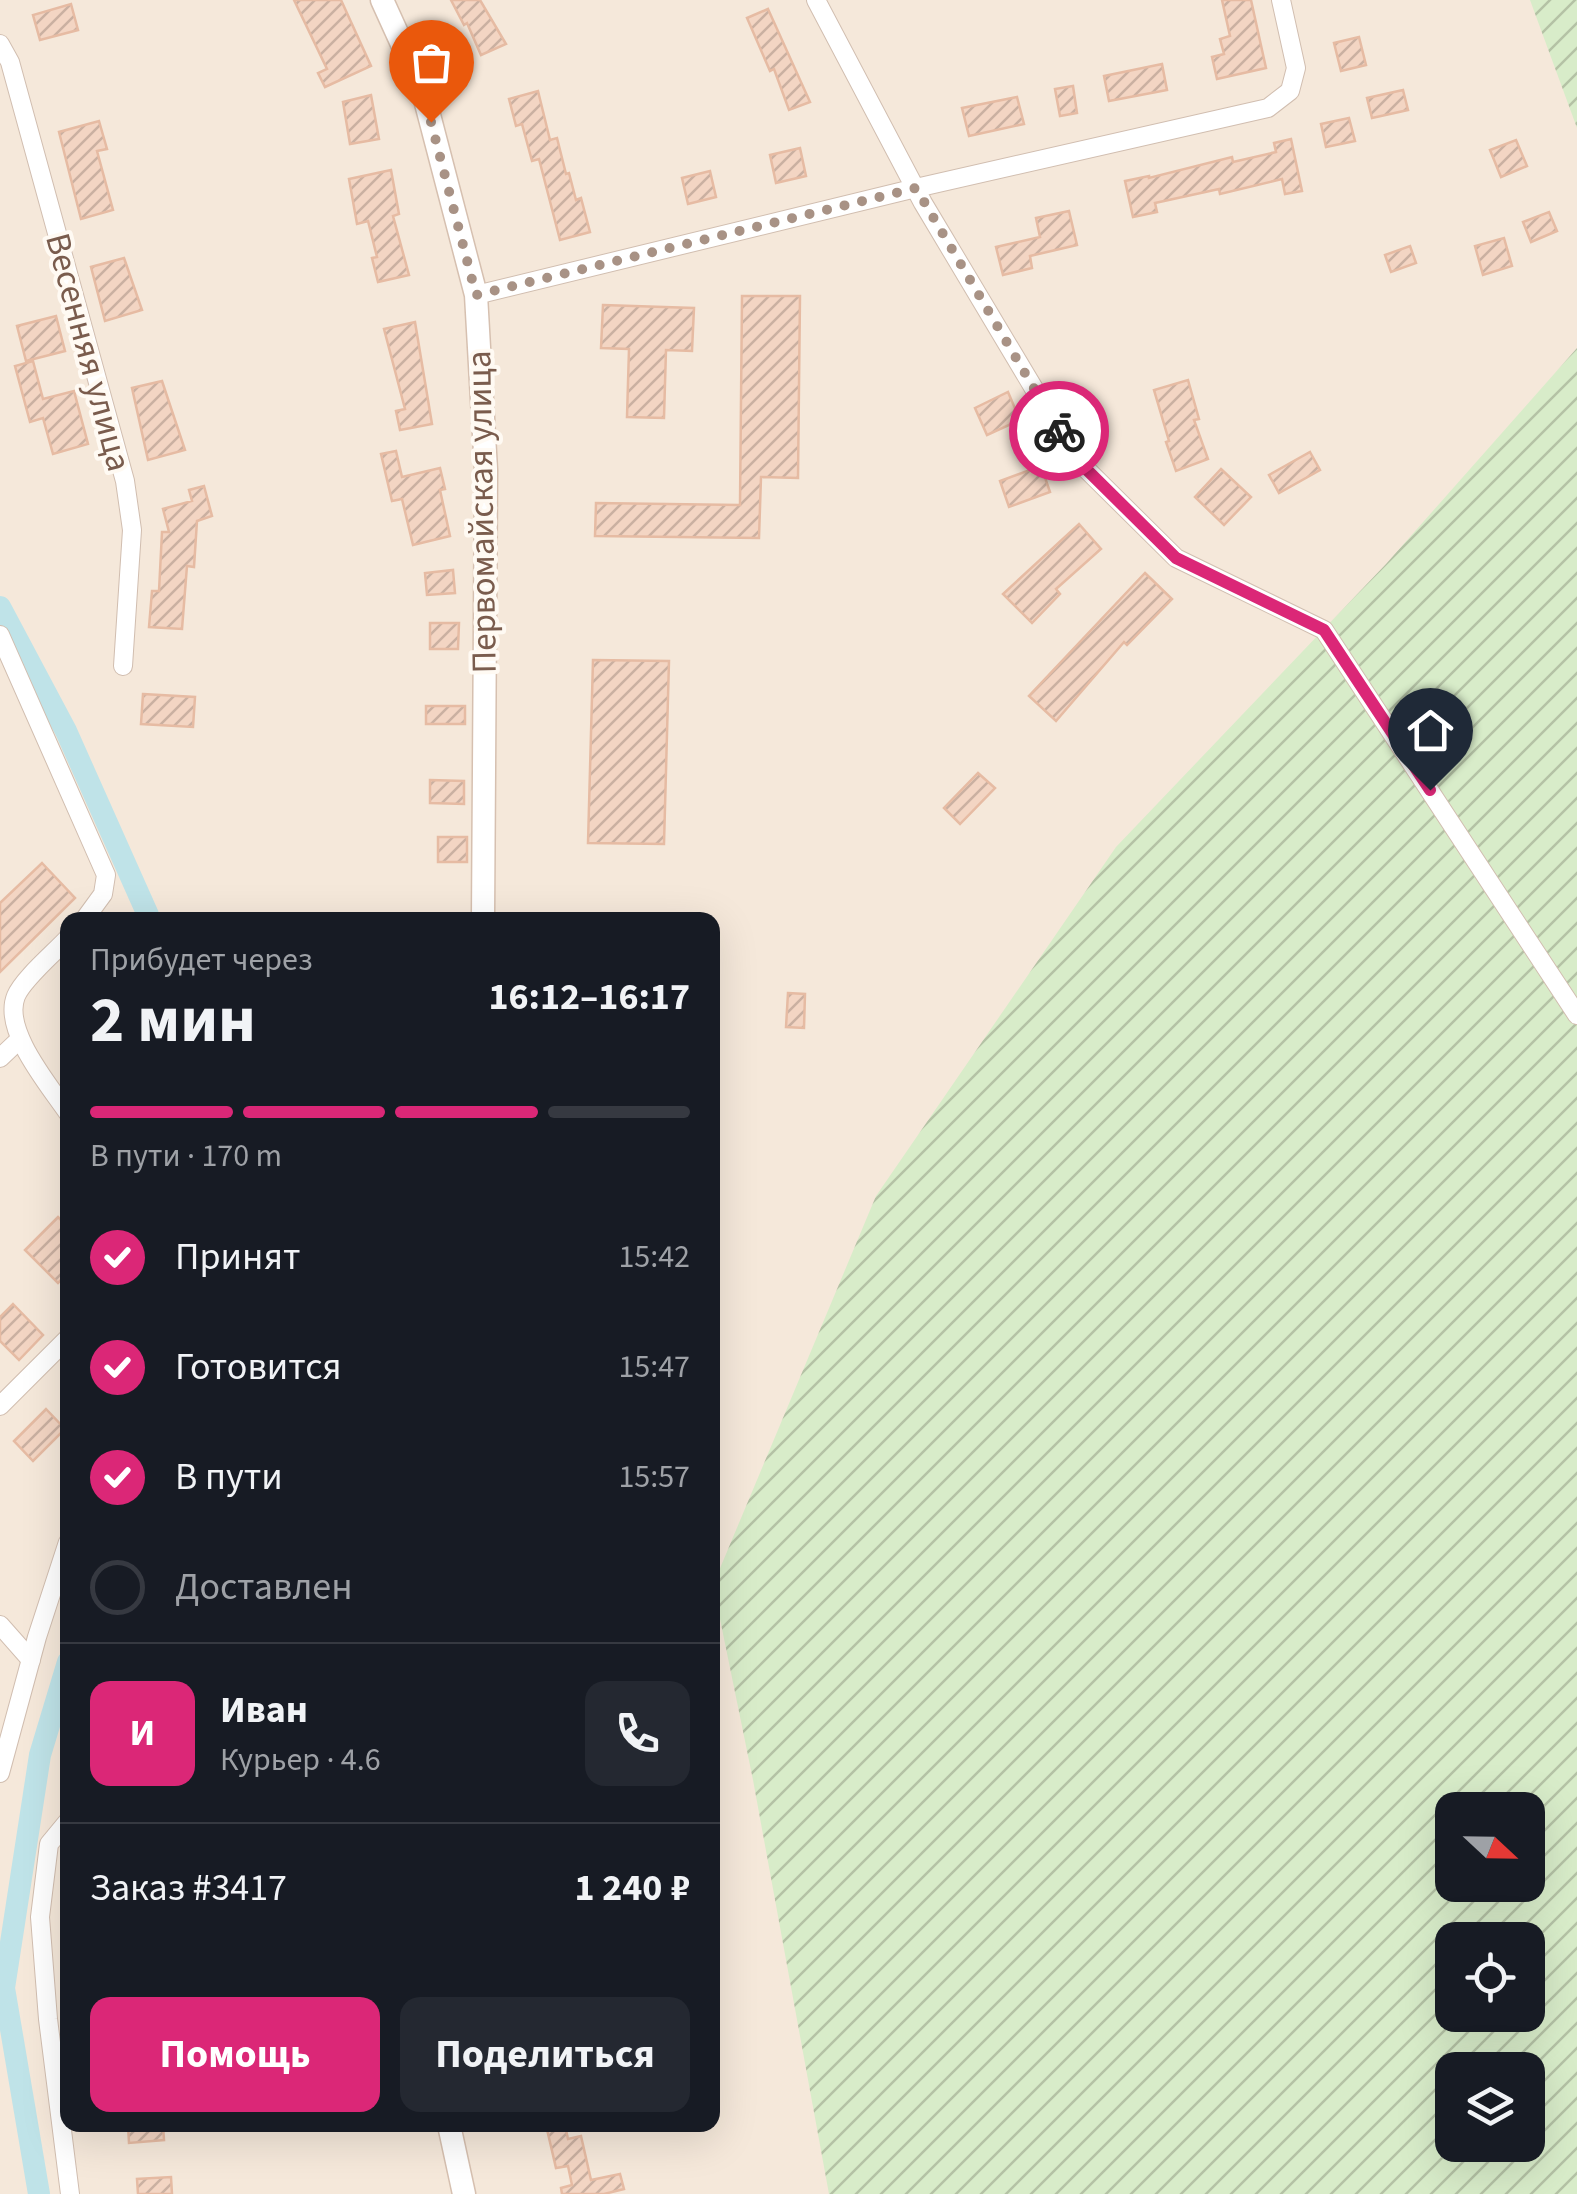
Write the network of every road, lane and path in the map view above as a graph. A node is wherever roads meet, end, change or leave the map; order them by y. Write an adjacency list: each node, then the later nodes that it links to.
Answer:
1 (382, 0): 6 (main road, Первомайская улица)
2 (816, 0): 5 (street)
3 (1281, 0): 5 (street)
4 (0, 44): 8 (street, Весенняя улица)
5 (916, 188): 6 (street); 14 (street)
6 (476, 295): 12 (main road, Первомайская улица)
7 (0, 634): 9 (street)
8 (123, 666)
9 (16, 671): 10 (street); 11 (street)
10 (0, 686)
11 (90, 912)
12 (484, 912)
13 (60, 947): 15 (street)
14 (1577, 1015)
15 (20, 1039): 16 (street); 17 (street)
16 (0, 1058)
17 (60, 1101)
18 (60, 1346): 19 (street)
19 (0, 1406)
20 (60, 1568): 22 (street)
21 (0, 1625): 22 (street)
22 (31, 1660): 23 (street)
23 (0, 1773)
24 (60, 1830): 25 (street)
25 (60, 2114)
26 (62, 2132): 28 (street)
27 (451, 2132): 29 (main road)
28 (70, 2194)
29 (464, 2194)

